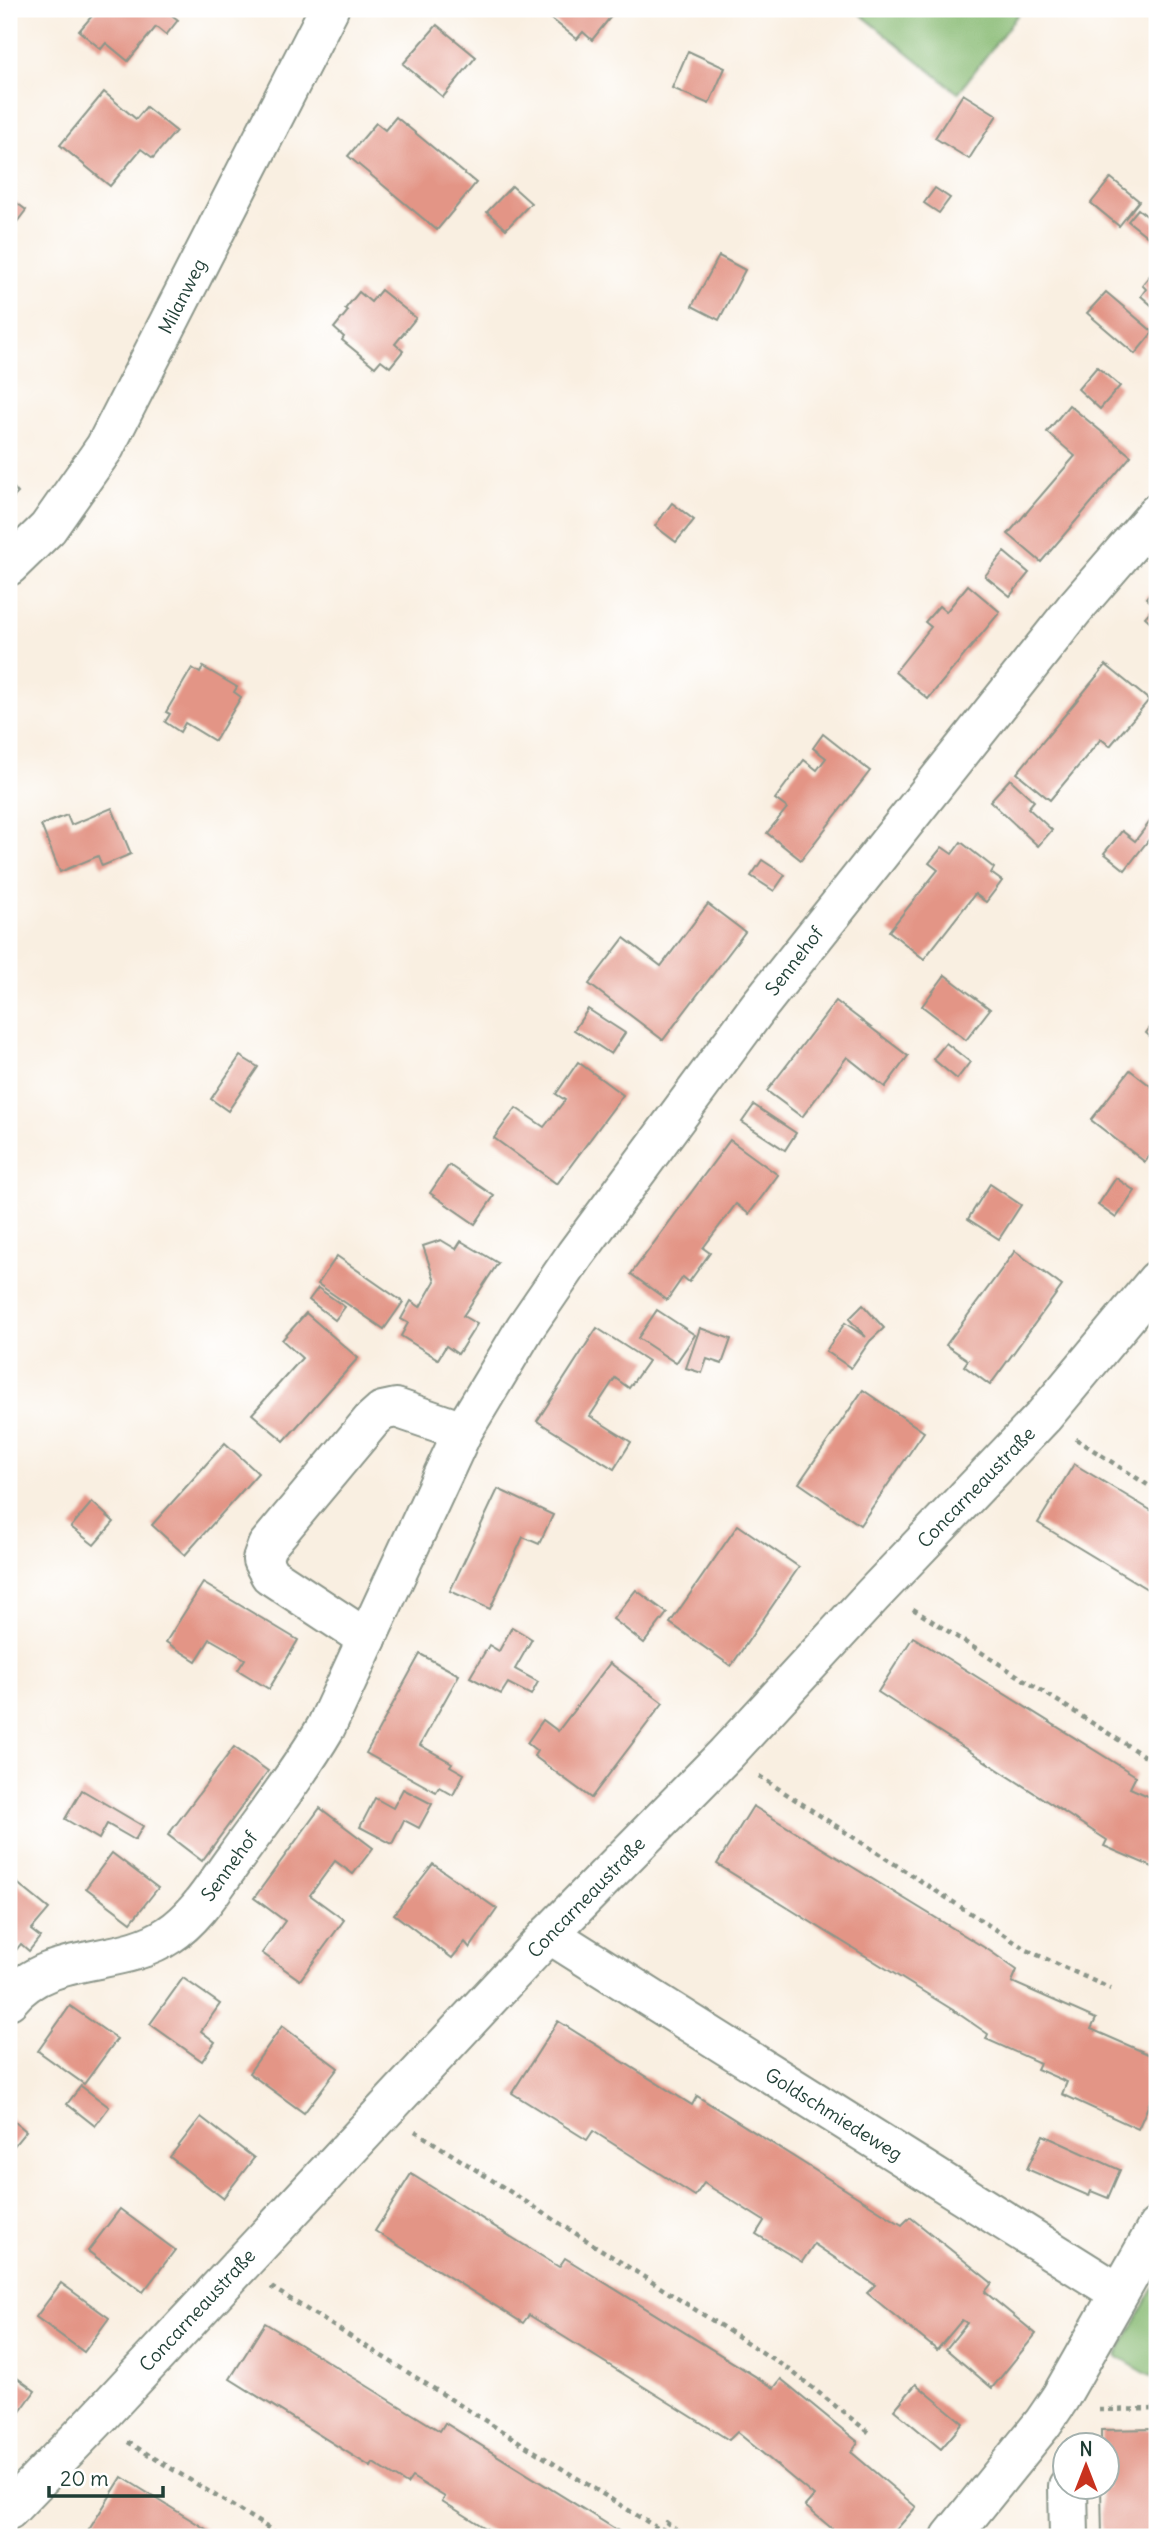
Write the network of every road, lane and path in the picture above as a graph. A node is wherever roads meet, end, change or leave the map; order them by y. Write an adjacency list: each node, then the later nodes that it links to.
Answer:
1 (329, 9): 3 (street, Milanweg)
2 (1157, 513): 6 (street, Sennehof)
3 (9, 566)
4 (1157, 1280): 5 (street, Concarneaustraße)
5 (1043, 1417): 7 (path); 8 (street, Concarneaustraße)
6 (463, 1431): 9 (street, Sennehof); 9 (street)
7 (1157, 1491)
8 (880, 1588): 10 (street, Concarneaustraße); 11 (path)
9 (367, 1639): 14 (street, Sennehof)
10 (726, 1754): 12 (street, Concarneaustraße); 13 (path)
11 (1157, 1761)
12 (549, 1934): 15 (street, Concarneaustraße); 18 (street, Goldschmiedeweg)
13 (1111, 1989)
14 (9, 2000)
15 (385, 2112): 17 (street, Concarneaustraße); 22 (path)
16 (1157, 2227): 18 (street)
17 (238, 2266): 20 (street, Concarneaustraße); 26 (path)
18 (1119, 2293): 21 (street)
19 (1157, 2409): 21 (path)
20 (95, 2421): 24 (street, Concarneaustraße); 25 (path)
21 (1056, 2422): 27 (street)
22 (871, 2434)
23 (1068, 2500): 28 (street)
24 (9, 2510)
25 (284, 2537)
26 (685, 2537)
27 (951, 2537)
28 (1069, 2537)

